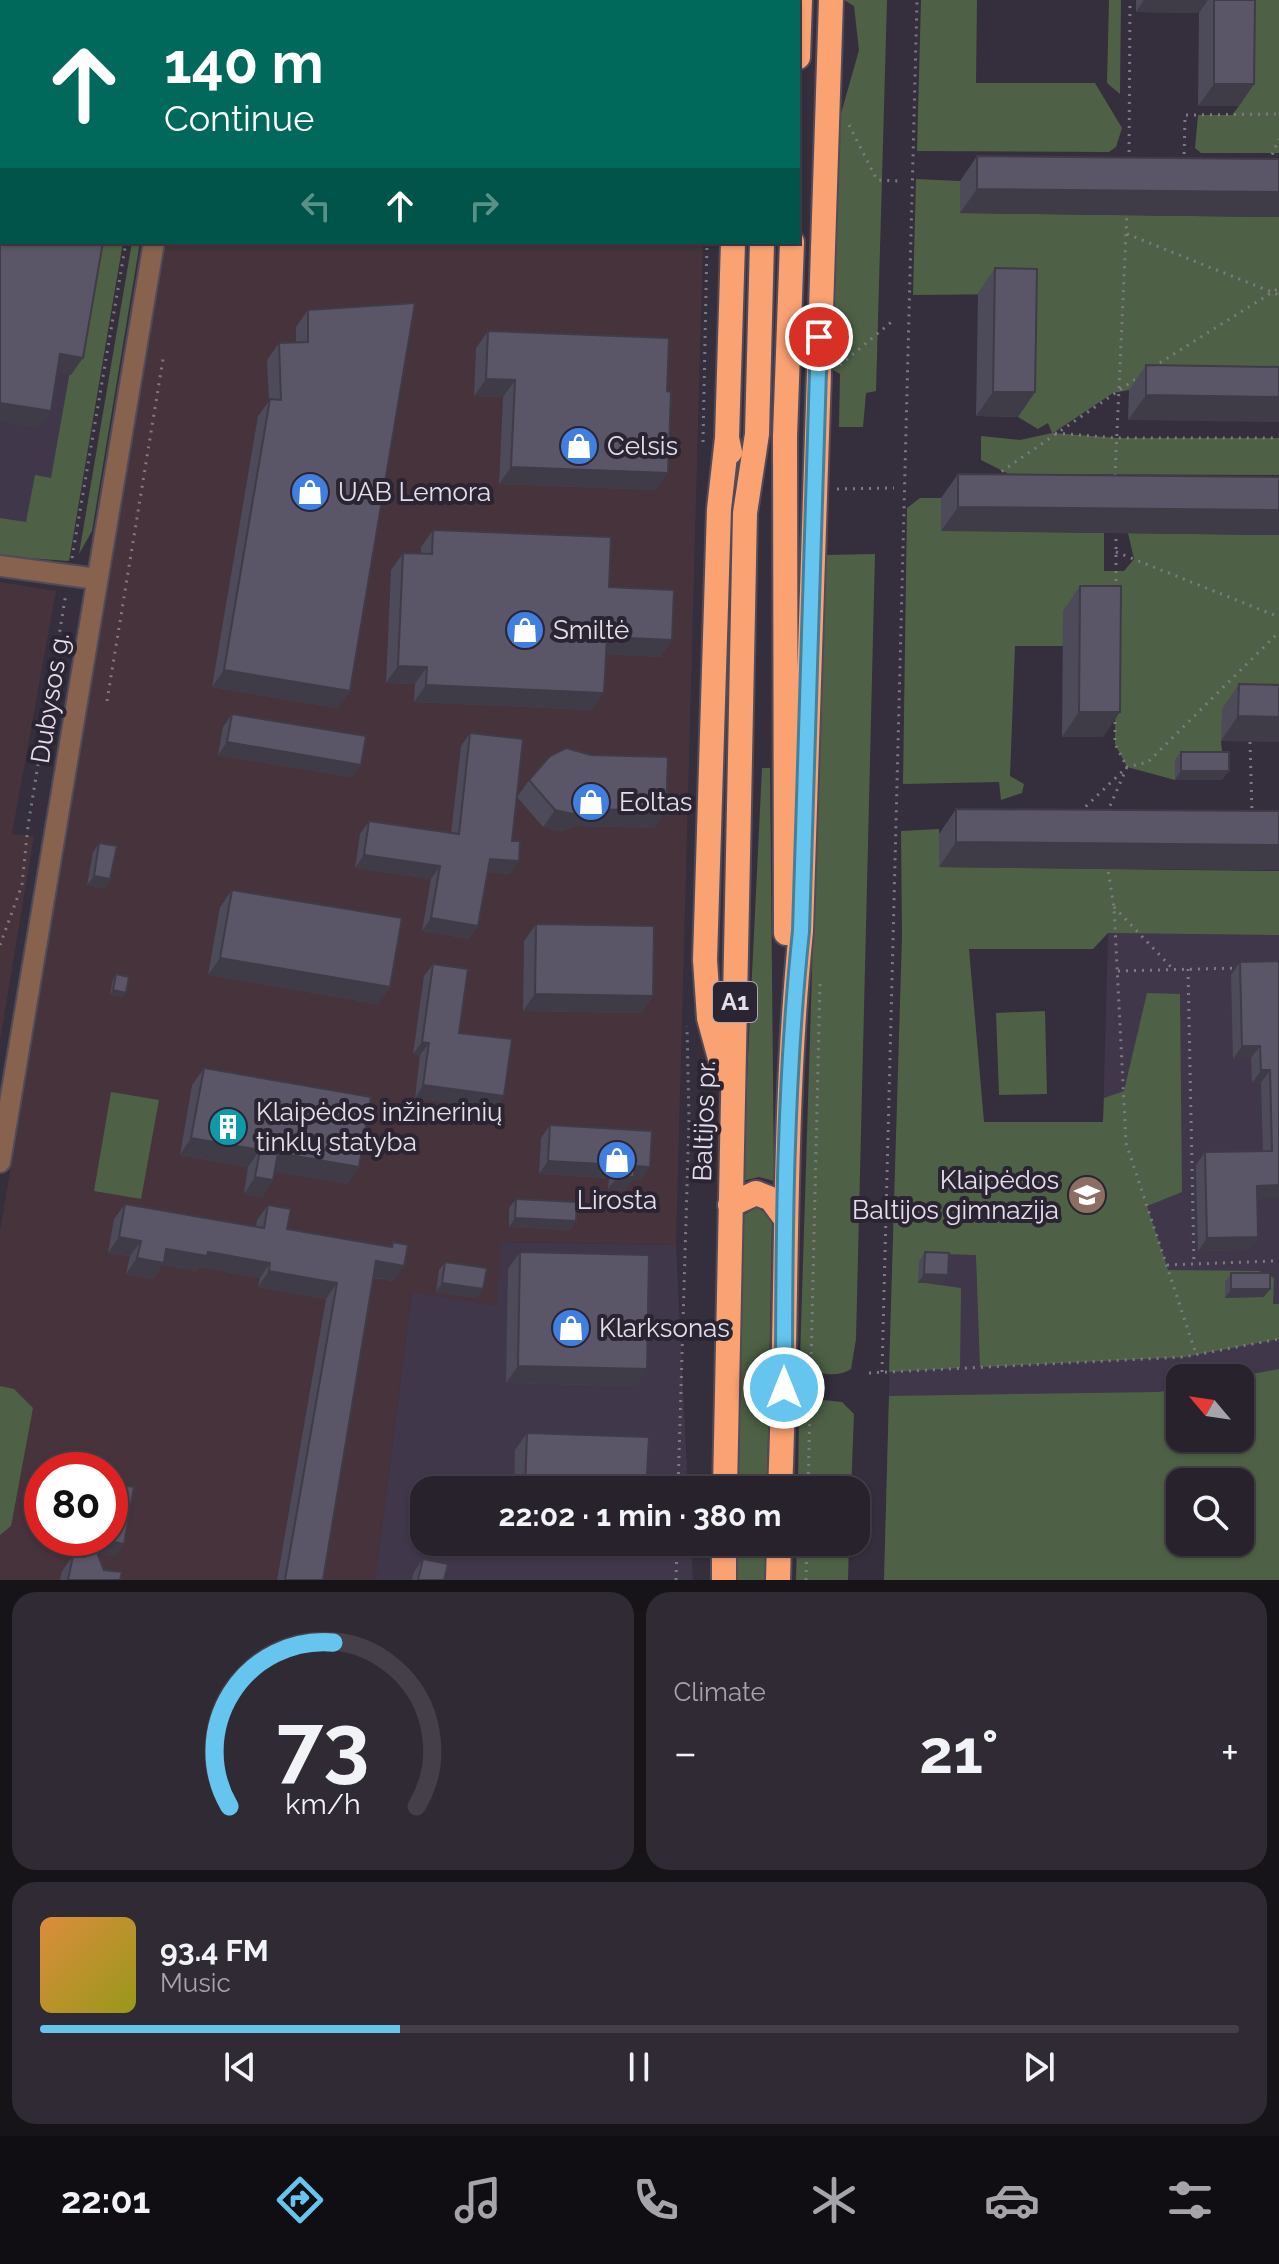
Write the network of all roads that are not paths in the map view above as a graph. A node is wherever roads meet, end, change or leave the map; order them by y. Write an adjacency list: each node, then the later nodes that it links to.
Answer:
1 (831, 0): 10 (highway)
2 (154, 244): 9 (street, Dubysos g.)
3 (733, 244): 6 (highway)
4 (762, 244): 7 (highway, A1)
5 (792, 244): 10 (highway, A1)
6 (727, 438): 7 (highway); 11 (highway)
7 (745, 513): 11 (highway, Baltijos pr. / A1)
8 (0, 566): 9 (street)
9 (97, 579): 12 (street, Dubysos g.)
10 (793, 1011): 14 (highway, A1)
11 (732, 1106): 13 (highway, Baltijos pr. / A1)
12 (0, 1162)
13 (730, 1205): 14 (highway); 15 (highway, Baltijos pr. / A1)
14 (785, 1218): 16 (highway, A1)
15 (725, 1476)
16 (780, 1476)
17 (724, 1556): 19 (highway)
18 (779, 1556): 20 (highway)
19 (724, 1580)
20 (778, 1580)

